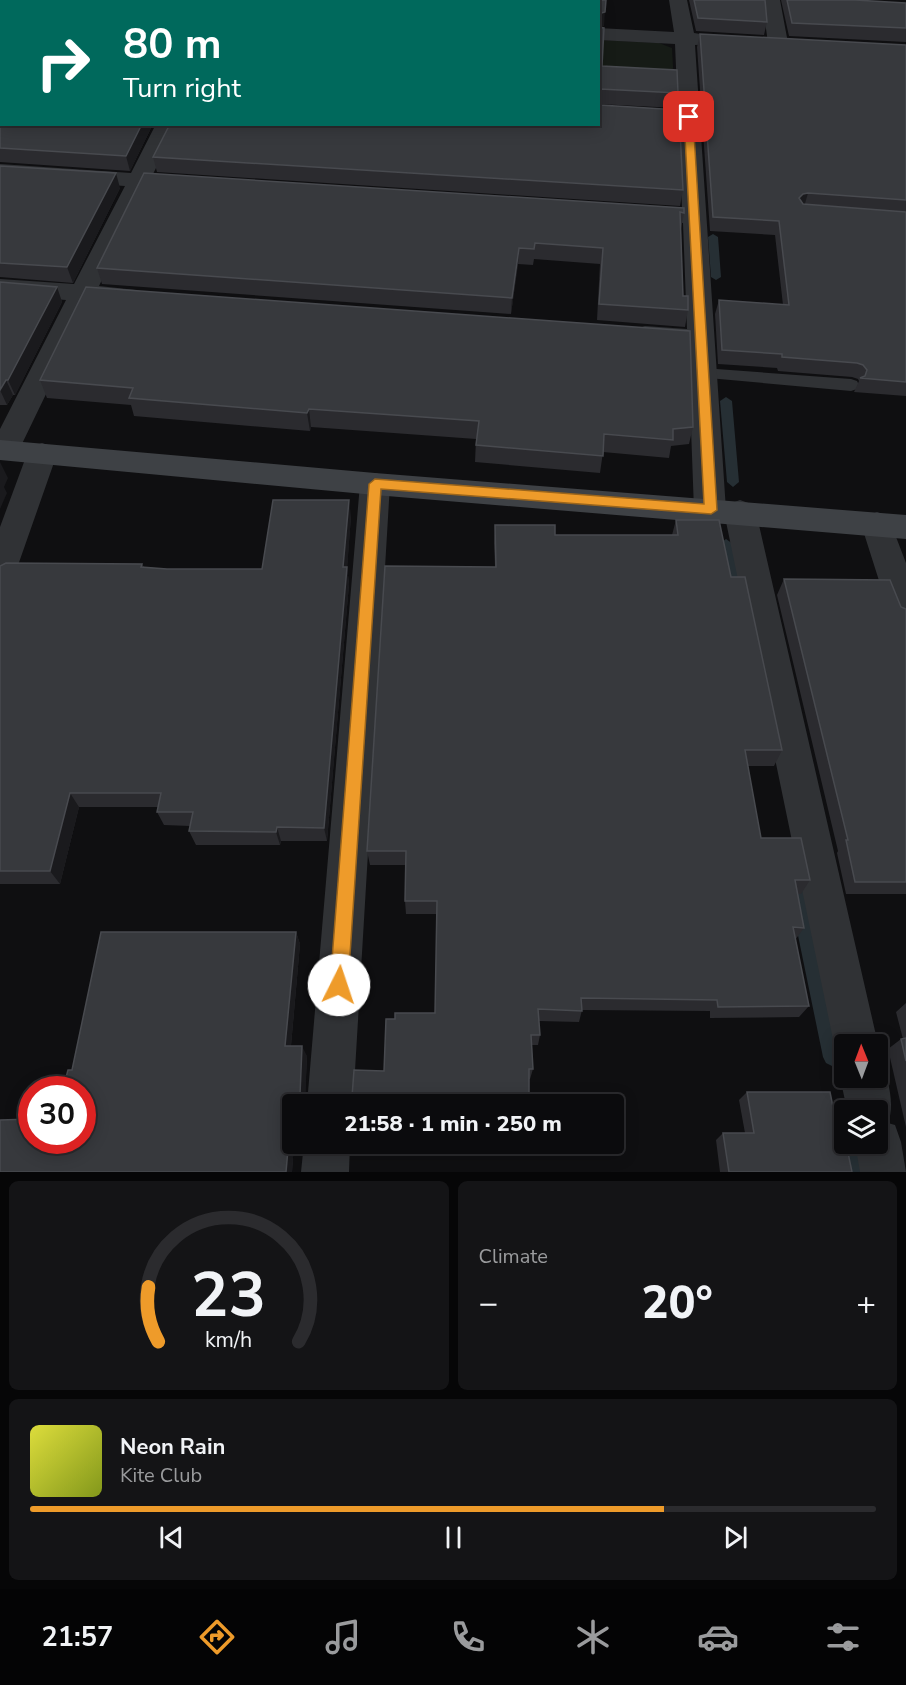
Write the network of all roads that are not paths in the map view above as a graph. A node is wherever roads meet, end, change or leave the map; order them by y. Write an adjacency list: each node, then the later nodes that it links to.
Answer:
1 (678, 0): 4 (street)
2 (771, 0): 7 (street)
3 (600, 34): 4 (street)
4 (685, 39): 5 (street); 14 (street)
5 (720, 40)
6 (754, 42): 7 (street)
7 (778, 43): 8 (street)
8 (801, 44)
9 (166, 126): 11 (street)
10 (0, 171): 11 (street)
11 (139, 180): 12 (street); 16 (street)
12 (210, 185)
13 (611, 211): 14 (street)
14 (694, 216): 19 (street)
15 (0, 287): 16 (street)
16 (82, 293): 17 (street); 22 (street)
17 (153, 298)
18 (622, 333): 19 (street)
19 (701, 339): 20 (street)
20 (703, 373): 21 (lane); 25 (street)
21 (851, 385)
22 (2, 450): 23 (street)
23 (42, 454): 24 (street); 27 (street)
24 (375, 484): 25 (street); 30 (street)
25 (725, 511): 26 (street); 29 (street)
26 (892, 526): 28 (street)
27 (0, 571)
28 (906, 612)
29 (854, 1034)
30 (331, 1094)
31 (326, 1154): 33 (street)
32 (880, 1154): 34 (street)
33 (325, 1172)
34 (884, 1172)

